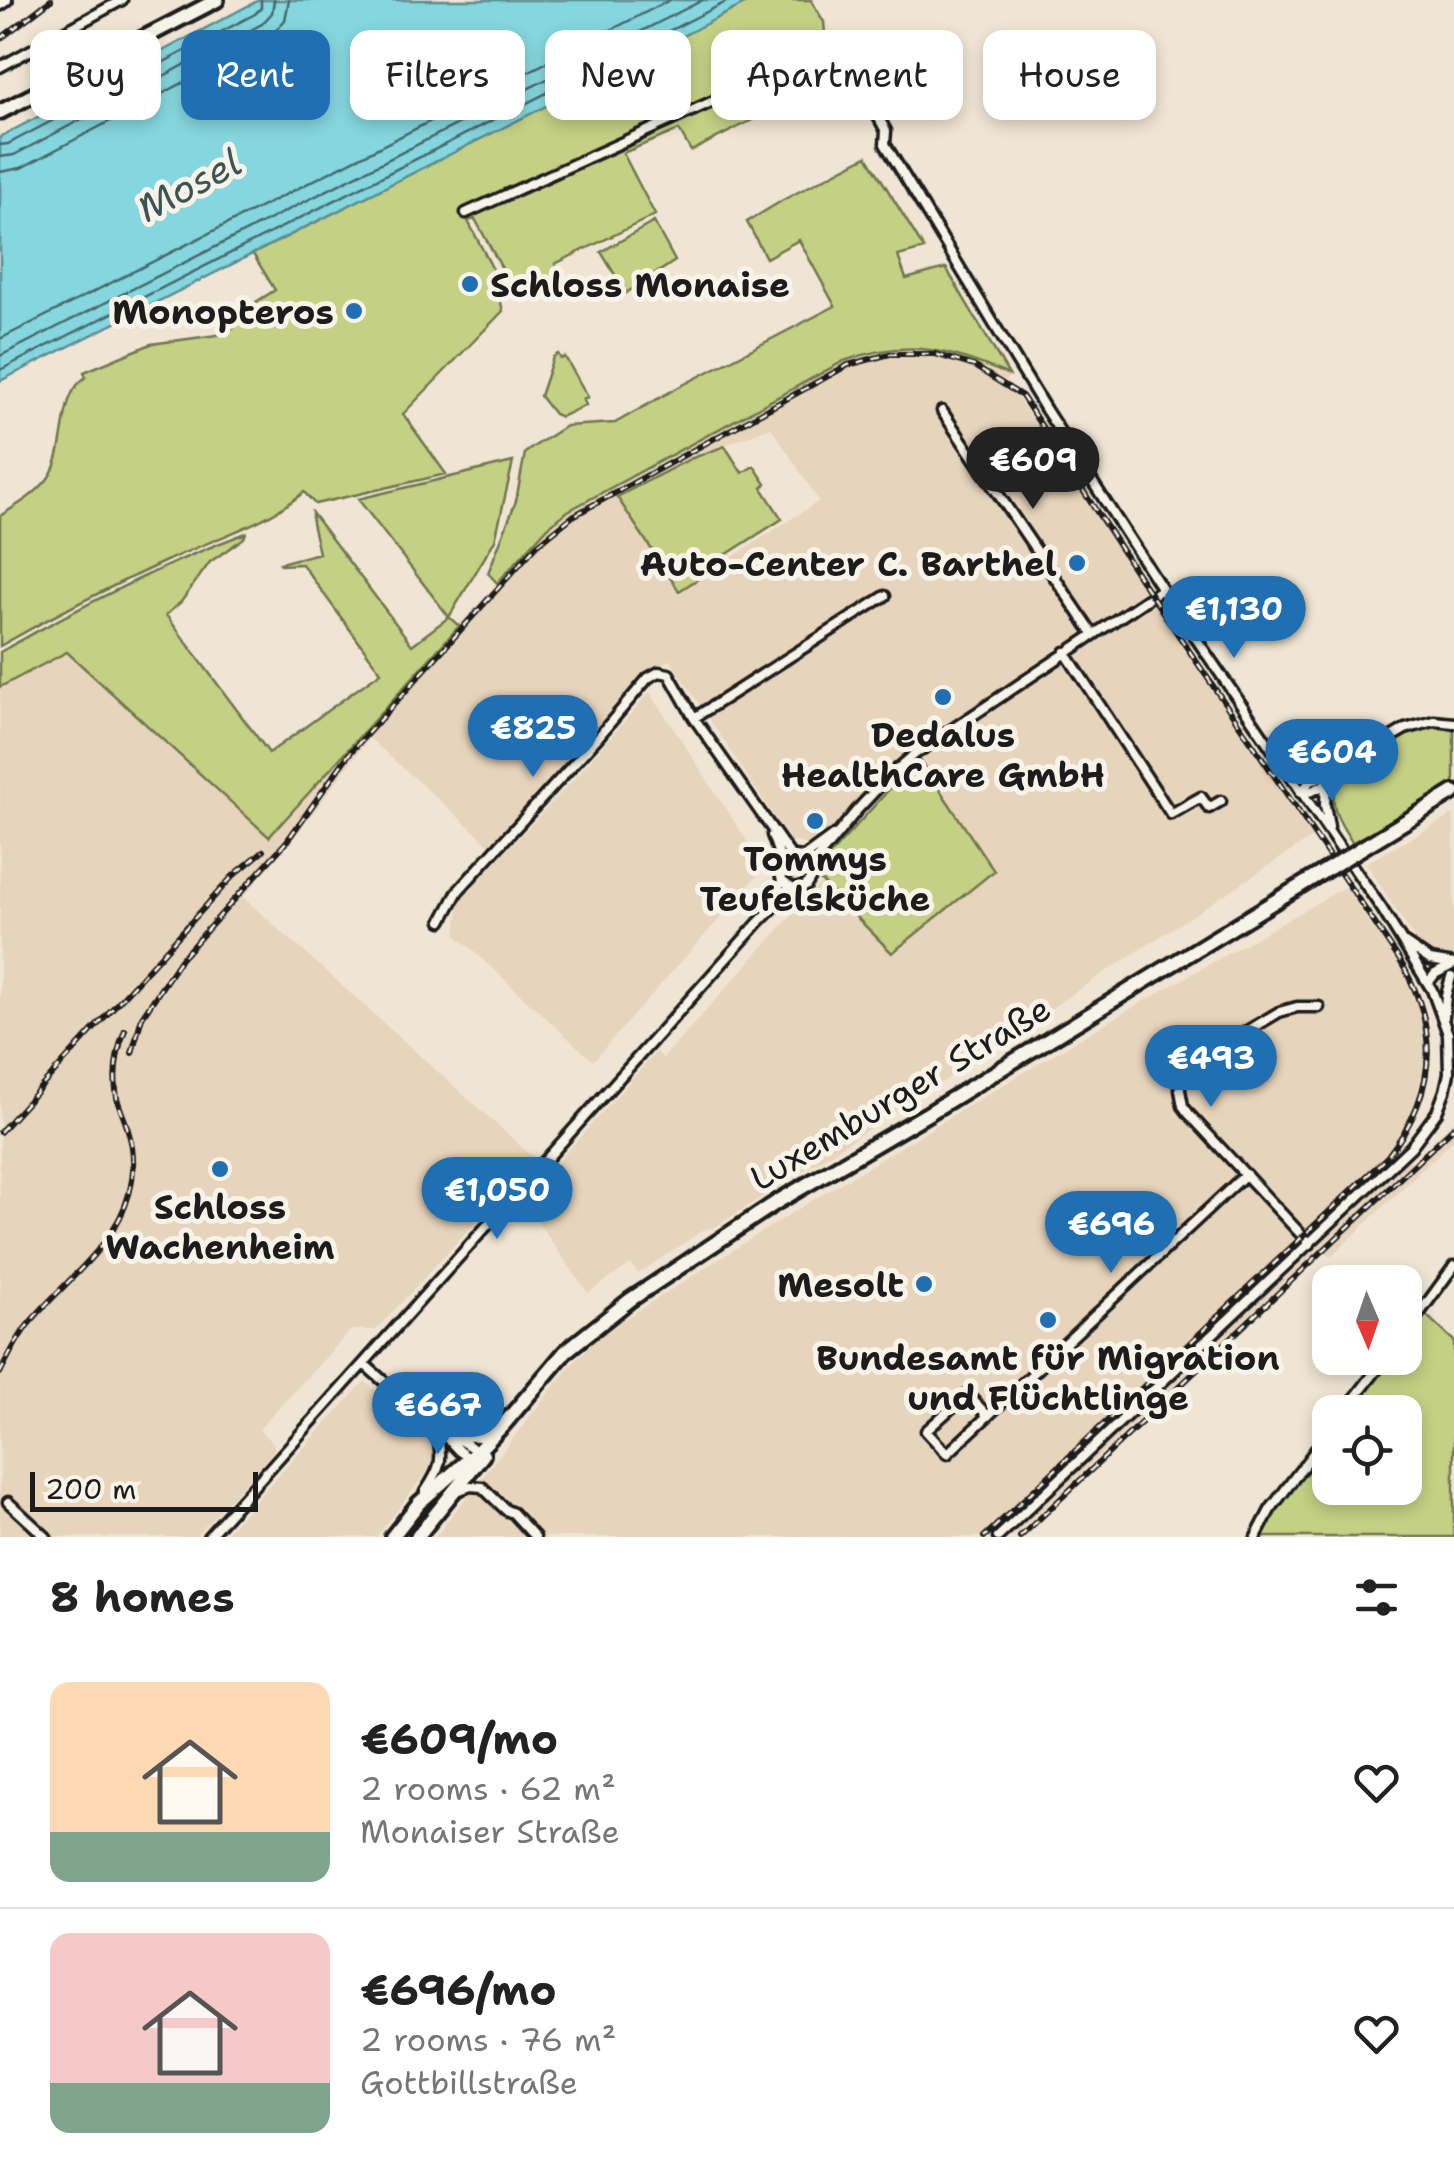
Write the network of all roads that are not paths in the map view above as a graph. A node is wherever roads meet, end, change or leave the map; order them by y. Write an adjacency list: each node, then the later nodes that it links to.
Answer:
1 (122, 0): 3 (street)
2 (216, 0): 4 (main road)
3 (0, 67)
4 (0, 112)
5 (466, 213): 7 (street)
6 (942, 411): 9 (street)
7 (1162, 589): 9 (street); 14 (street)
8 (885, 596): 11 (street)
9 (1094, 634): 10 (street)
10 (1065, 652): 20 (street); 23 (street)
11 (694, 718): 22 (street); 32 (street)
12 (1454, 724): 13 (street)
13 (1341, 768): 15 (street); 16 (street)
14 (1285, 770): 15 (street); 18 (street)
15 (1323, 774): 18 (street)
16 (1326, 784): 18 (street); 24 (street)
17 (1454, 792): 25 (main road, Luxemburger Straße)
18 (1302, 793): 24 (street)
19 (1221, 801): 20 (street)
20 (1168, 809): 21 (street)
21 (1156, 816)
22 (768, 826): 26 (street); 28 (street)
23 (845, 826): 27 (street); 29 (street)
24 (1331, 836): 25 (street)
25 (1351, 854): 34 (street); 49 (main road, Luxemburger Straße, bridge)
26 (791, 856): 27 (street); 28 (street)
27 (804, 858): 29 (street)
28 (782, 862): 30 (street)
29 (811, 866): 31 (street)
30 (782, 881): 31 (street); 33 (street)
31 (792, 888): 33 (street)
32 (442, 922)
33 (759, 922): 45 (street)
34 (1402, 940): 35 (street); 37 (street)
35 (1454, 964): 37 (street)
36 (1452, 975): 37 (street); 39 (street)
37 (1428, 983): 39 (street)
38 (1319, 1007): 40 (street)
39 (1444, 1019): 41 (street)
40 (1246, 1174): 41 (street); 48 (street)
41 (1310, 1244): 62 (street)
42 (1454, 1266): 43 (street)
43 (1450, 1279): 44 (street)
44 (1422, 1311)
45 (364, 1364): 50 (street); 58 (street)
46 (1372, 1375): 47 (street)
47 (1357, 1395)
48 (988, 1416): 48 (street)
49 (504, 1424): 51 (street); 53 (main road, Luxemburger Straße)
50 (435, 1426): 51 (street); 53 (street); 56 (street)
51 (455, 1436): 53 (street)
52 (1312, 1455): 63 (street)
53 (475, 1457): 54 (main road, Luxemburger Straße); 56 (main road, Luxemburger Straße)
54 (453, 1493): 60 (main road, Luxemburger Straße); 61 (street)
55 (8, 1502): 57 (street)
56 (419, 1502): 59 (main road, Luxemburger Straße)
57 (46, 1537)
58 (208, 1537)
59 (392, 1537)
60 (417, 1537)
61 (536, 1537)
62 (998, 1537)
63 (1256, 1537)

